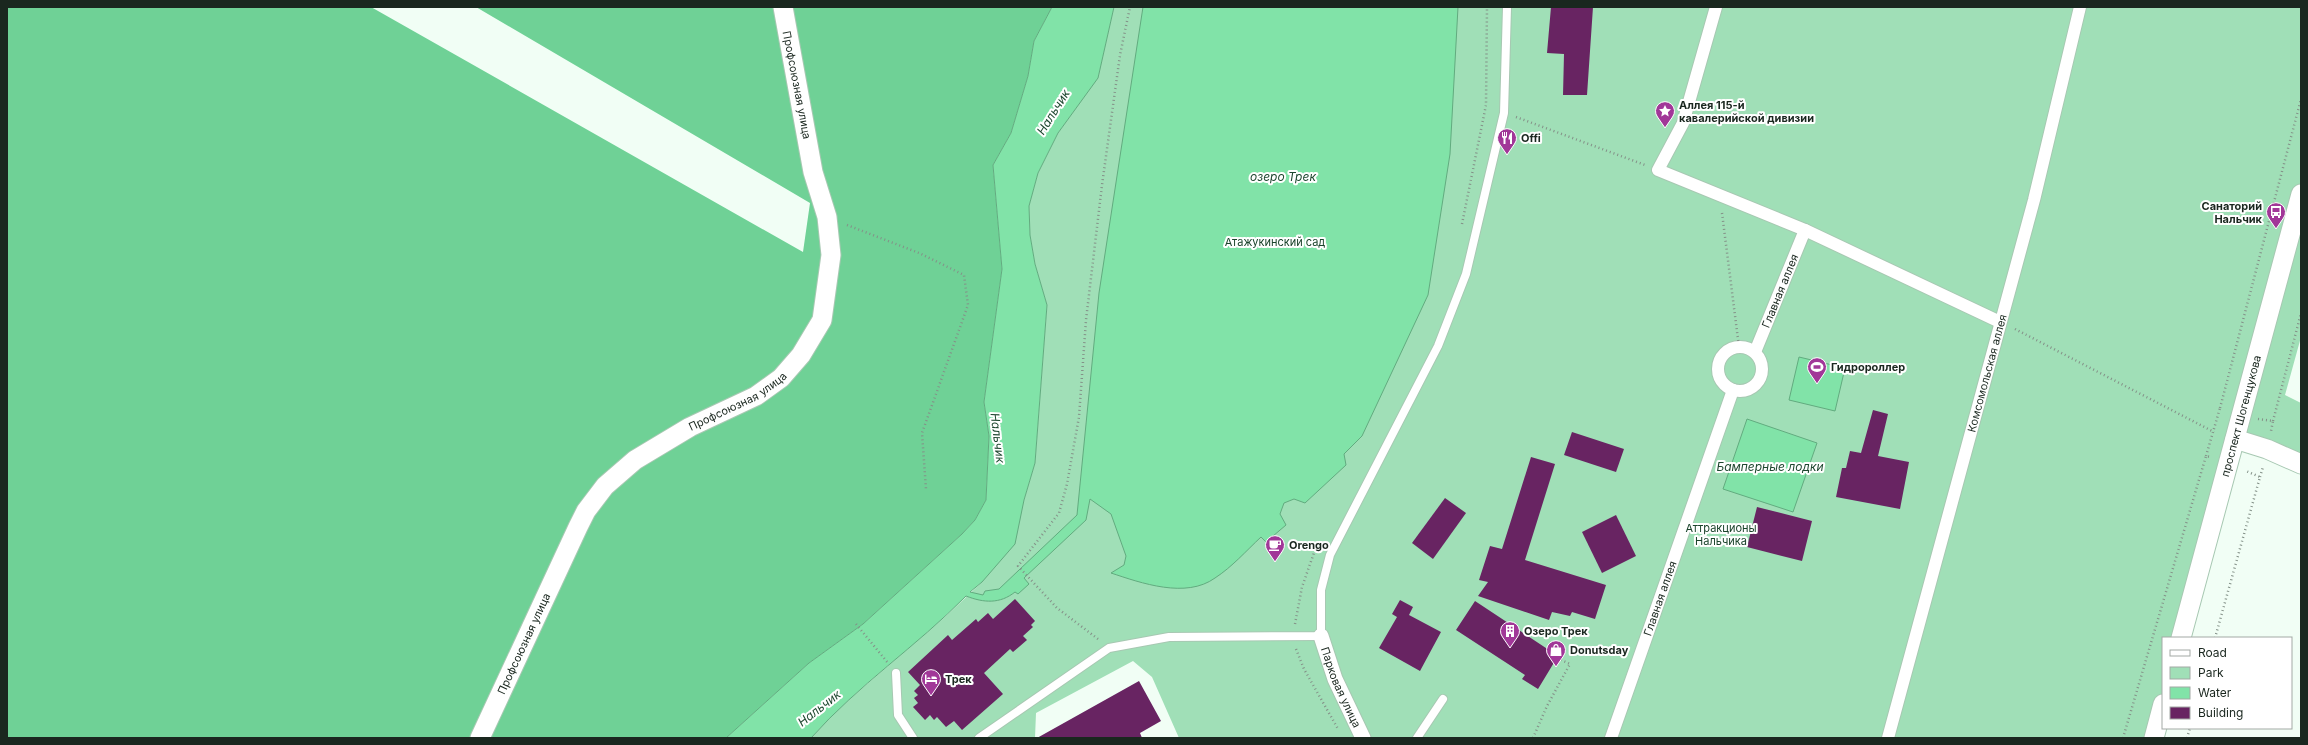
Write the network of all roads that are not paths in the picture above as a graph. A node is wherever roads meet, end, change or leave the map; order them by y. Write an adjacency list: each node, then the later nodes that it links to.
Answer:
1 (783, 7): 17 (street, Профсоюзная улица)
2 (1507, 7): 12 (lane)
3 (1716, 7): 6 (street)
4 (2080, 7): 7 (street, Комсомольская аллея)
5 (2301, 194): 10 (street, проспект Шогенцукова)
6 (1805, 230): 7 (street); 8 (street, Главная аллея)
7 (2000, 322): 23 (street, Комсомольская аллея)
8 (1755, 352): 9 (street); 9 (street)
9 (1733, 390): 22 (street, Главная аллея)
10 (2235, 439): 11 (street); 13 (street, проспект Шогенцукова)
11 (2301, 464)
12 (1321, 636): 19 (lane); 20 (street, Парковая улица)
13 (2181, 637)
14 (896, 673): 18 (lane)
15 (1443, 699): 21 (lane)
16 (2162, 708): 24 (street)
17 (480, 738)
18 (913, 738)
19 (979, 738)
20 (1363, 738)
21 (1417, 738)
22 (1610, 738)
23 (1888, 738)
24 (2154, 738)

